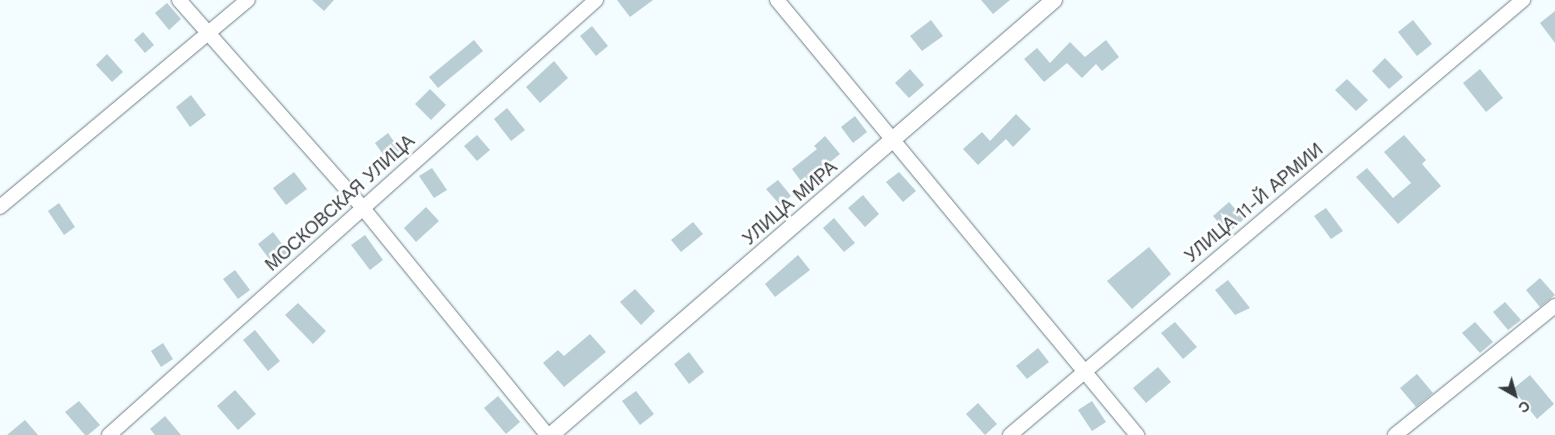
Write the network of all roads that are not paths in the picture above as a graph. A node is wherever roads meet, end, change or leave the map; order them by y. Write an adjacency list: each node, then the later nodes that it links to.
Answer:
1 (179, 0): 7 (street)
2 (248, 0): 7 (street)
3 (596, 0): 10 (street, МОСКОВСКАЯ УЛИЦА)
4 (777, 0): 8 (street)
5 (1054, 0): 8 (street, УЛИЦА МИРА)
6 (1523, 0): 12 (street, УЛИЦА 11-Й АРМИИ)
7 (209, 34): 9 (street); 10 (street)
8 (895, 140): 12 (street); 15 (street, УЛИЦА МИРА)
9 (0, 207)
10 (362, 207): 13 (street, МОСКОВСКАЯ УЛИЦА); 14 (street)
11 (1555, 306): 18 (street)
12 (1085, 371): 16 (street, УЛИЦА 11-Й АРМИИ); 17 (street)
13 (109, 435)
14 (547, 435)
15 (551, 435)
16 (1010, 435)
17 (1137, 435)
18 (1395, 435)

